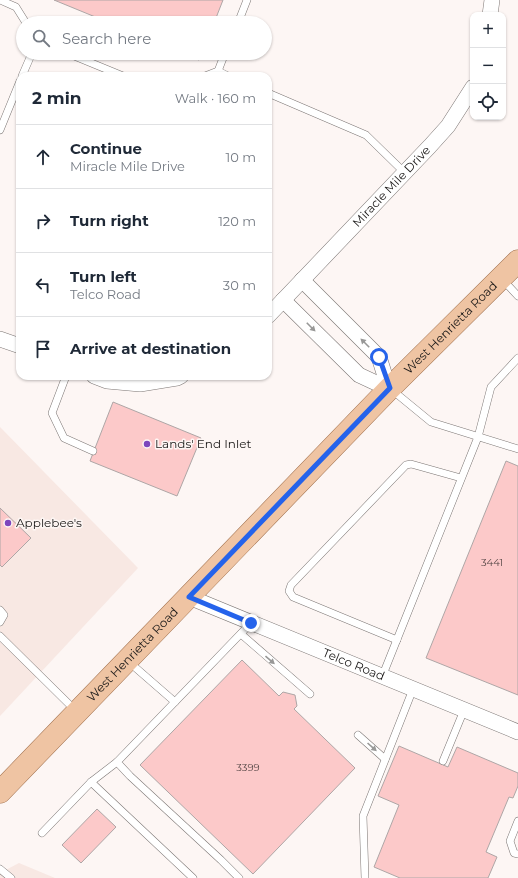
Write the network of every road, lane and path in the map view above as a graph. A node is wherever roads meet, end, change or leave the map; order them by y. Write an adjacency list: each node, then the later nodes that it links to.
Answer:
1 (0, 0): 5 (lane)
2 (247, 0): 6 (lane)
3 (492, 0): 4 (street)
4 (490, 12)
5 (22, 16)
6 (241, 16)
7 (29, 60): 11 (lane)
8 (84, 60): 12 (lane)
9 (223, 60): 10 (lane)
10 (218, 71)
11 (24, 72)
12 (113, 72)
13 (16, 91): 16 (lane)
14 (470, 92): 17 (street, Miracle Mile Drive)
15 (272, 95): 17 (lane)
16 (0, 130)
17 (405, 173): 20 (street, Miracle Mile Drive)
18 (518, 261): 19 (main road, West Henrietta Road)
19 (501, 278): 21 (lane); 30 (main road, West Henrietta Road)
20 (302, 280): 22 (street, Miracle Mile Drive); 30 (street, one-way to 20)
21 (518, 296)
22 (283, 300): 23 (street, Miracle Mile Drive); 30 (street, one-way to 30)
23 (272, 312)
24 (0, 339): 25 (street)
25 (16, 345)
26 (518, 358): 31 (lane)
27 (64, 380): 33 (lane)
28 (104, 380): 29 (street)
29 (165, 380)
30 (390, 388): 31 (lane); 35 (main road, West Henrietta Road)
31 (478, 437): 32 (lane); 34 (lane)
32 (518, 448)
33 (93, 451)
34 (462, 478): 41 (lane); 41 (lane)
35 (189, 597): 38 (street, Telco Road); 42 (main road, West Henrietta Road)
36 (0, 610): 37 (lane)
37 (0, 622)
38 (251, 623): 39 (lane); 43 (street, Telco Road)
39 (241, 634): 45 (lane, one-way to 45); 46 (lane)
40 (0, 636): 48 (lane)
41 (397, 640): 43 (lane)
42 (128, 660): 46 (lane); 48 (main road, West Henrietta Road)
43 (382, 677): 44 (street, Telco Road)
44 (413, 689): 47 (street, Telco Road); 51 (lane)
45 (310, 694)
46 (175, 702): 53 (lane)
47 (464, 710): 49 (street, Telco Road); 52 (lane)
48 (77, 712): 55 (main road, West Henrietta Road)
49 (518, 732)
50 (358, 735): 51 (lane, one-way to 51)
51 (385, 759): 63 (lane)
52 (443, 761)
53 (117, 762): 54 (lane); 62 (lane)
54 (91, 782): 57 (lane); 61 (lane)
55 (0, 792)
56 (518, 821): 58 (lane)
57 (42, 833)
58 (518, 854)
59 (0, 869): 60 (lane)
60 (11, 878)
61 (193, 878)
62 (239, 878)
63 (365, 878)

